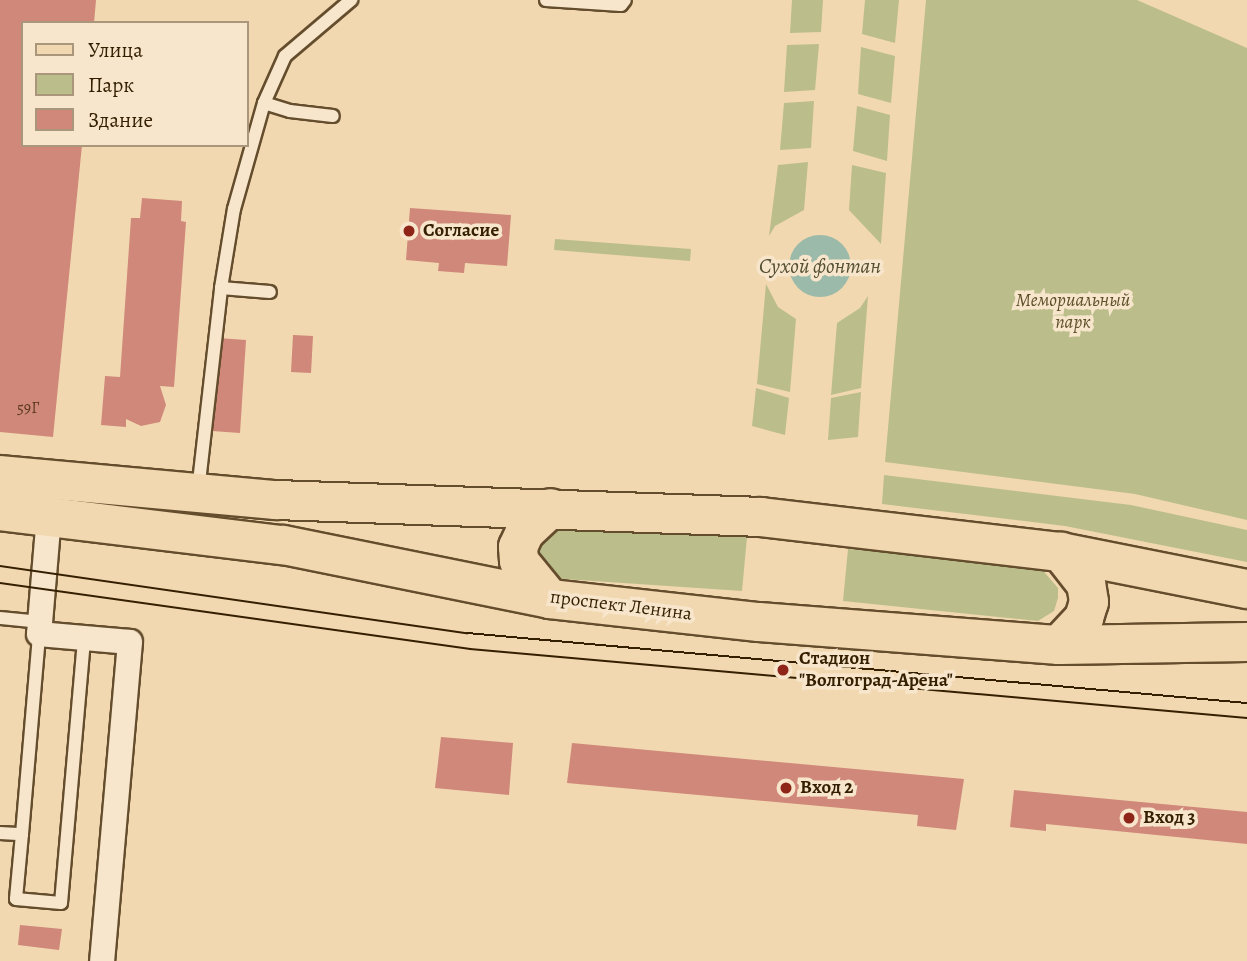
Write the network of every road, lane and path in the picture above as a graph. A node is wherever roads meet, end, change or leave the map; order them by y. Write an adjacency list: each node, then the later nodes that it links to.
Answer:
1 (351, 0): 4 (lane)
2 (546, 0): 3 (lane)
3 (625, 0)
4 (264, 103): 5 (lane); 6 (lane)
5 (333, 116)
6 (221, 288): 7 (lane); 9 (lane)
7 (270, 292)
8 (0, 475): 9 (main road)
9 (198, 492): 10 (main road)
10 (551, 508): 13 (main road); 15 (main road)
11 (0, 511): 12 (main road, проспект Ленина)
12 (49, 516): 15 (main road, проспект Ленина); 17 (street)
13 (1061, 552): 14 (main road); 20 (main road)
14 (1247, 589)
15 (550, 599): 20 (main road, проспект Ленина)
16 (0, 618): 17 (lane)
17 (39, 628): 18 (street); 22 (lane)
18 (84, 638): 22 (lane); 23 (street)
19 (1247, 642): 20 (main road, проспект Ленина)
20 (1059, 645)
21 (0, 833): 22 (lane)
22 (22, 834)
23 (102, 961)

